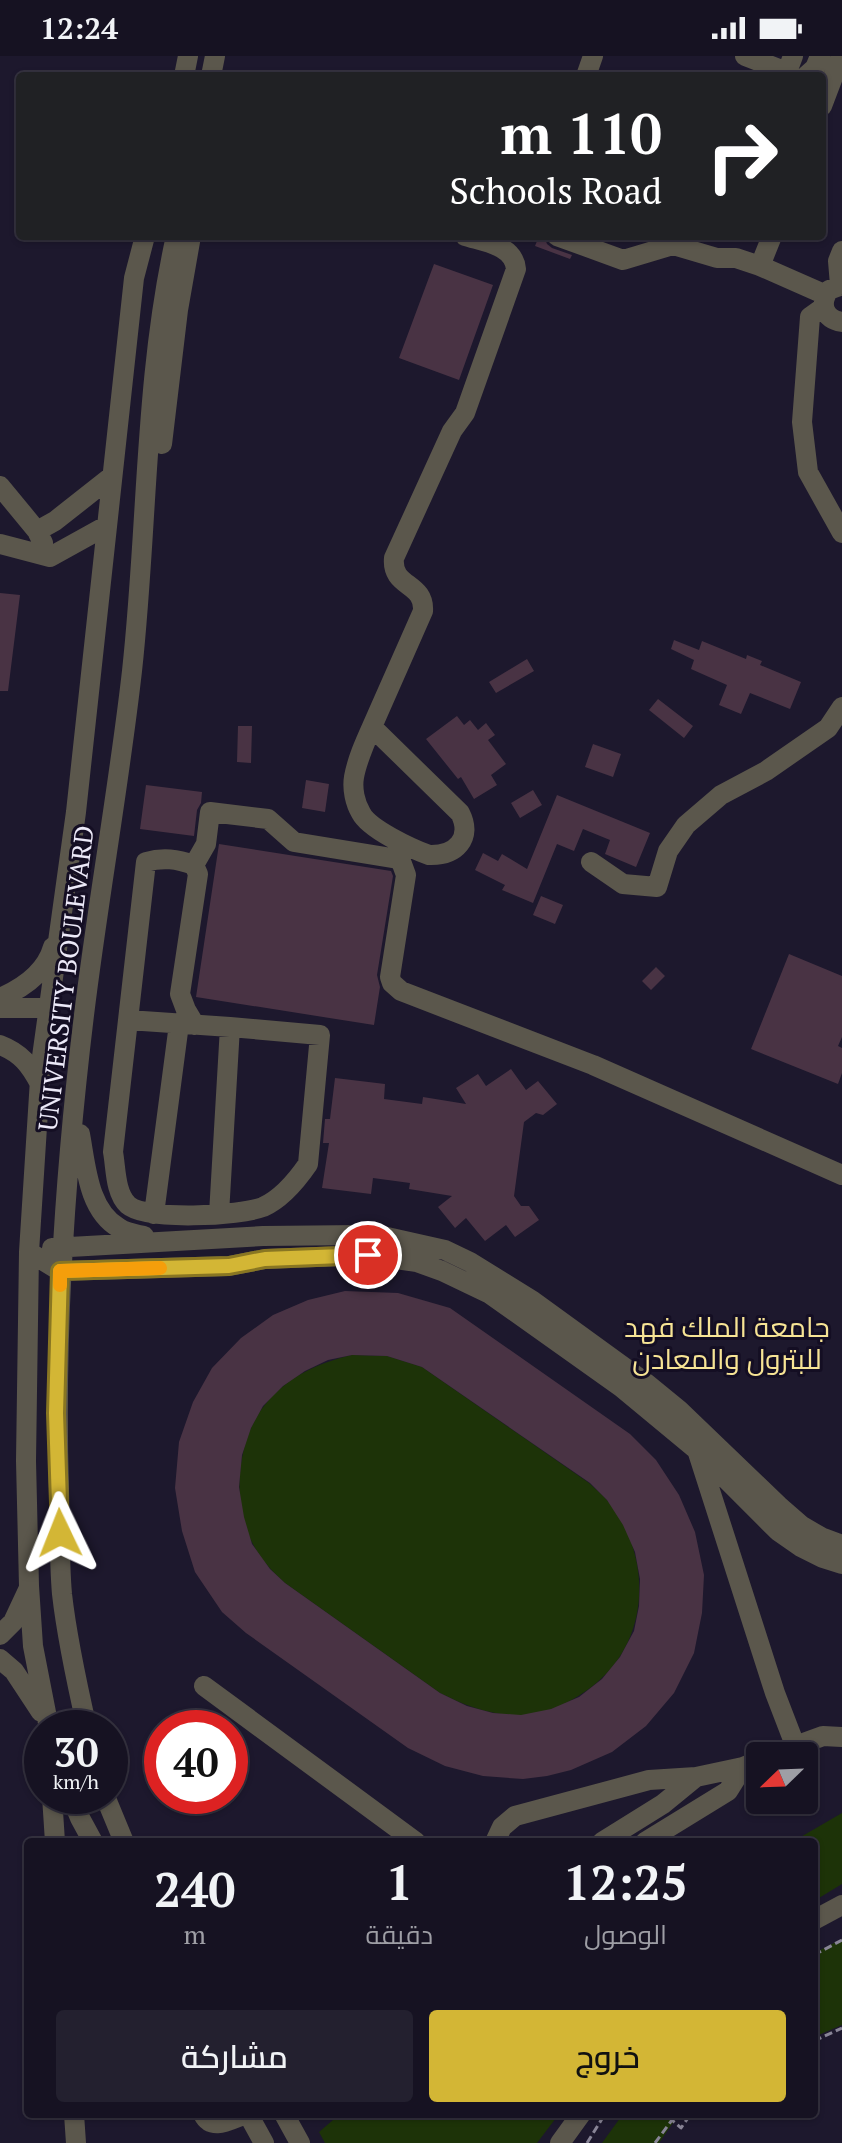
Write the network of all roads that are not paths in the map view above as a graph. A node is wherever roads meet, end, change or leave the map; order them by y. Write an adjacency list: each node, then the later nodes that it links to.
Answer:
1 (745, 56): 4 (street)
2 (820, 56): 4 (street)
3 (841, 56): 5 (street)
4 (796, 70)
5 (826, 95)
6 (144, 240): 19 (street, UNIVERSITY BOULEVARD)
7 (175, 240): 28 (street, UNIVERSITY BOULEVARD)
8 (190, 240): 28 (street)
9 (476, 240): 30 (street)
10 (703, 240): 14 (street)
11 (770, 240): 15 (street)
12 (585, 241): 14 (street)
13 (842, 251): 16 (street)
14 (736, 258): 15 (street)
15 (760, 266): 16 (street)
16 (833, 293): 17 (street); 18 (street)
17 (842, 322): 18 (street)
18 (808, 350): 24 (street)
19 (112, 476): 21 (street); 22 (street, UNIVERSITY BOULEVARD)
20 (0, 486): 23 (street)
21 (73, 507): 23 (street); 25 (street)
22 (106, 526): 25 (street); 33 (street, UNIVERSITY BOULEVARD)
23 (37, 531): 27 (street)
24 (842, 533)
25 (87, 536): 27 (street)
26 (0, 544): 27 (street)
27 (50, 557)
28 (132, 670): 43 (street, UNIVERSITY BOULEVARD)
29 (842, 707): 31 (street)
30 (372, 727): 30 (street)
31 (591, 862)
32 (194, 865): 37 (street); 38 (street); 44 (street)
33 (60, 924): 34 (street); 36 (street, UNIVERSITY BOULEVARD)
34 (0, 998)
35 (0, 1008): 36 (street)
36 (49, 1008): 40 (street, UNIVERSITY BOULEVARD)
37 (128, 1020): 38 (street); 46 (street)
38 (187, 1024): 39 (street); 46 (street)
39 (230, 1027): 45 (street); 47 (street)
40 (44, 1041): 41 (street); 42 (street, UNIVERSITY BOULEVARD)
41 (0, 1043): 42 (street)
42 (40, 1084): 51 (street, UNIVERSITY BOULEVARD)
43 (74, 1105): 49 (street); 50 (street, UNIVERSITY BOULEVARD)
44 (842, 1175)
45 (261, 1208): 47 (street); 48 (street)
46 (154, 1214): 47 (street)
47 (219, 1214)
48 (263, 1236): 49 (street); 52 (street); 55 (street)
49 (167, 1241): 50 (street)
50 (64, 1247): 51 (street); 53 (street, UNIVERSITY BOULEVARD)
51 (29, 1252): 53 (street); 57 (street, UNIVERSITY BOULEVARD)
52 (265, 1259): 53 (street); 54 (street)
53 (60, 1271): 63 (street, UNIVERSITY BOULEVARD)
54 (697, 1450): 56 (street); 65 (street)
55 (842, 1545)
56 (842, 1564)
57 (29, 1586): 58 (street); 62 (street, UNIVERSITY BOULEVARD)
58 (0, 1635)
59 (0, 1659): 61 (street)
60 (204, 1686): 78 (street)
61 (38, 1710)
62 (45, 1710)
63 (83, 1710)
64 (842, 1737): 66 (street)
65 (794, 1742)
66 (804, 1742)
67 (746, 1764): 69 (street)
68 (746, 1770): 81 (street)
69 (696, 1777): 79 (street); 80 (street)
70 (53, 1814): 75 (street)
71 (78, 1814): 74 (street)
72 (86, 1814): 74 (street)
73 (112, 1814): 77 (street)
74 (80, 1818): 76 (street)
75 (55, 1838)
76 (91, 1838)
77 (122, 1838)
78 (411, 1838)
79 (497, 1838)
80 (608, 1838)
81 (652, 1838)
82 (842, 1905): 83 (street)
83 (818, 1918)
84 (842, 1919): 85 (street)
85 (818, 1932)
86 (74, 2118): 93 (street)
87 (205, 2118): 88 (street)
88 (235, 2118)
89 (249, 2118): 94 (street)
90 (286, 2118): 95 (street)
91 (578, 2118): 96 (street)
92 (589, 2118): 97 (street)
93 (76, 2143)
94 (264, 2143)
95 (300, 2143)
96 (560, 2143)
97 (573, 2143)

